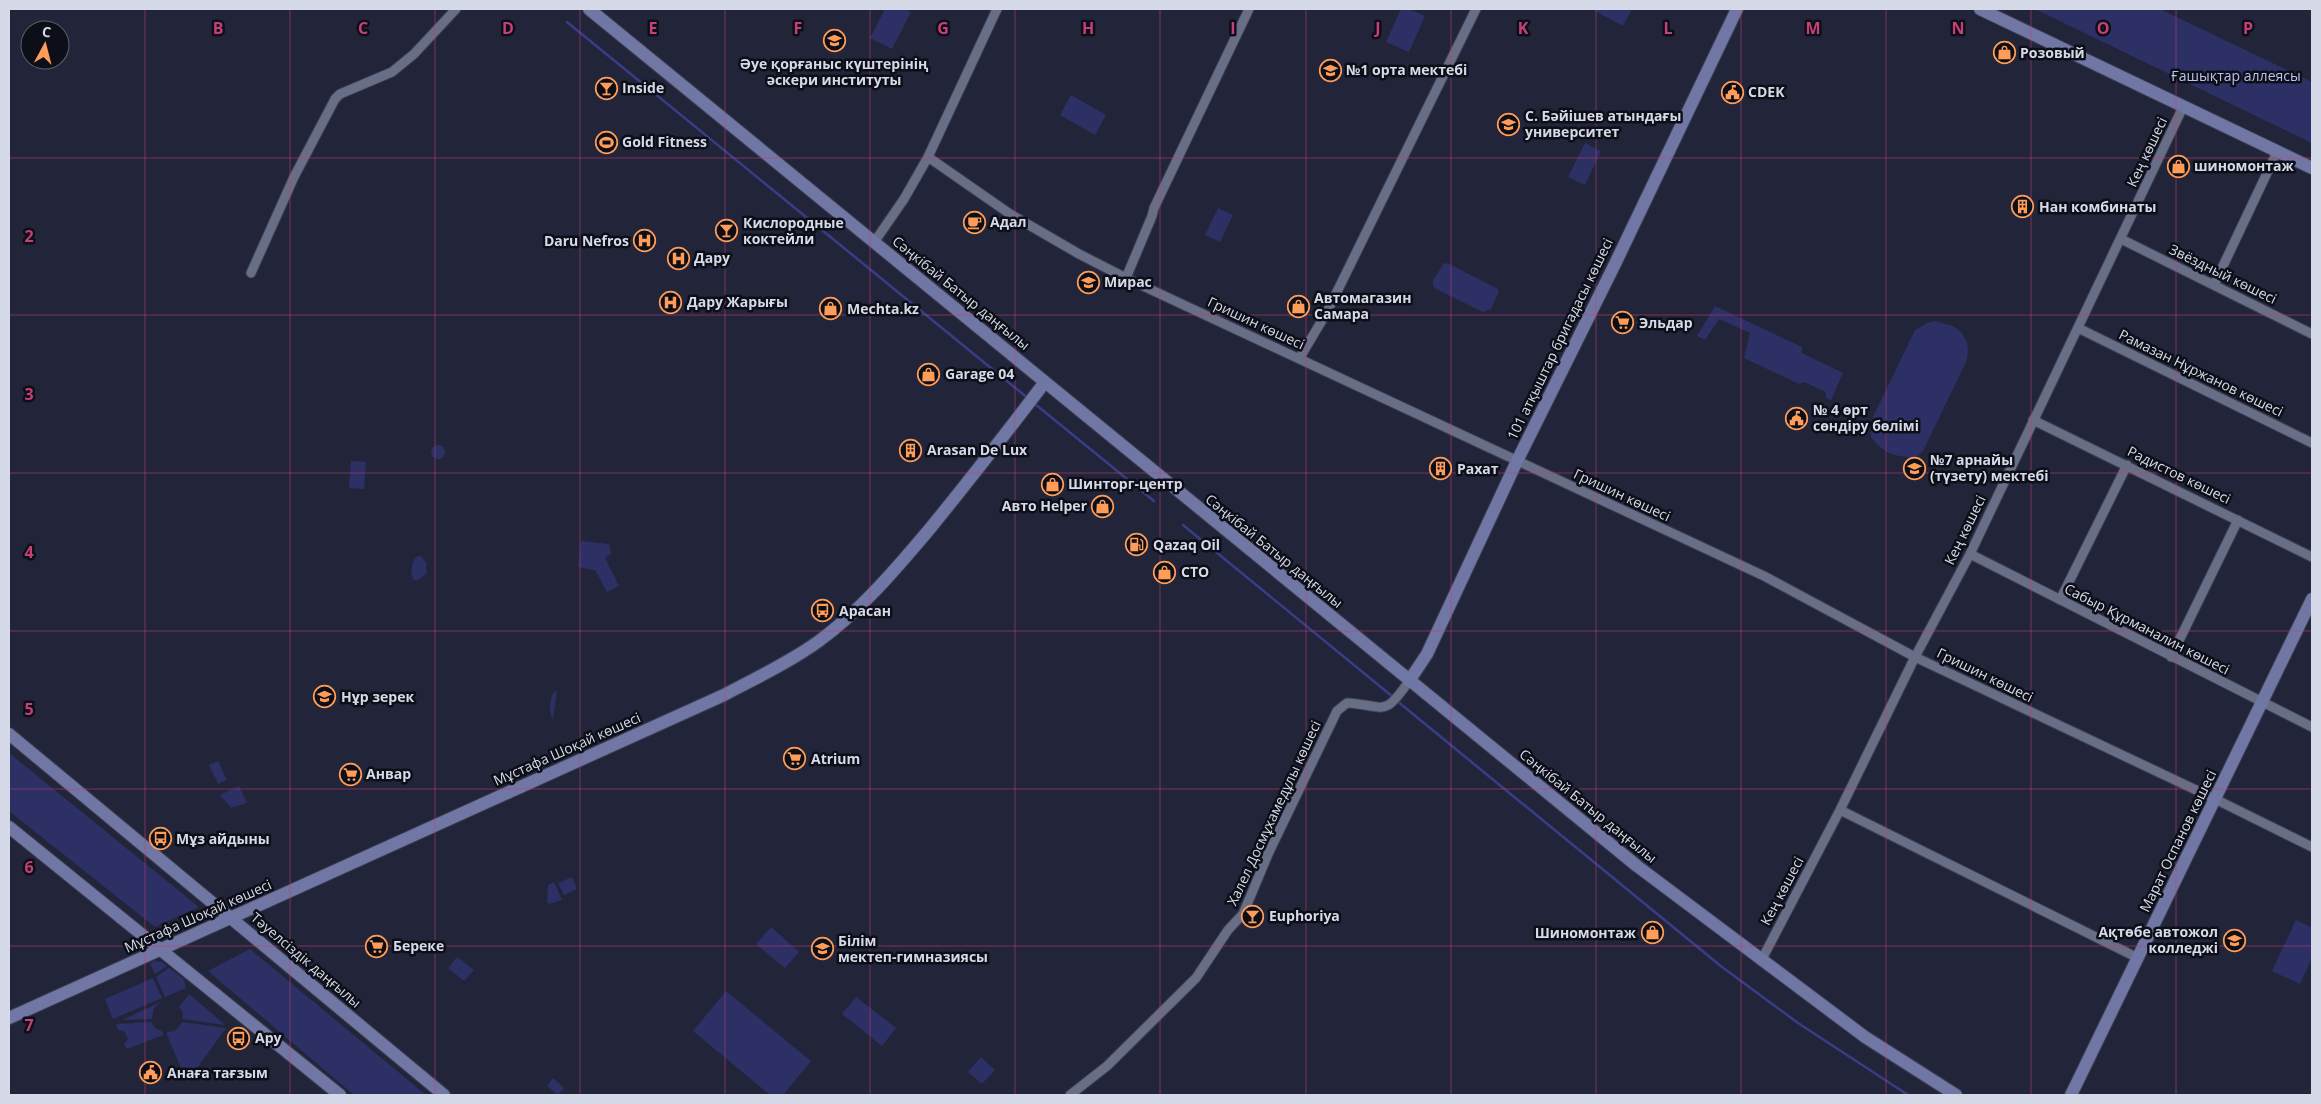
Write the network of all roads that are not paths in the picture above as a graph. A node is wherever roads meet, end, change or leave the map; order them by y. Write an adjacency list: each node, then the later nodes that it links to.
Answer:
1 (456, 9): 14 (street)
2 (589, 9): 13 (street, Сәңкібай Батыр даңғылы)
3 (996, 9): 10 (street)
4 (1249, 9): 15 (street)
5 (1476, 9): 19 (street)
6 (1737, 9): 23 (street, 101 атқыштар бригадасы көшесі)
7 (1980, 9): 8 (street)
8 (2183, 107): 9 (street); 12 (street, Кең көшесі)
9 (2277, 152): 11 (street); 16 (street)
10 (928, 157): 13 (street); 15 (street, Гришин көшесі)
11 (2312, 168)
12 (2121, 239): 16 (street, Звёздный көшесі); 17 (street, Кең көшесі)
13 (875, 241): 20 (street, Сәңкібай Батыр даңғылы)
14 (251, 273)
15 (1126, 278): 19 (street, Гришин көшесі)
16 (2214, 285): 18 (street, Звёздный көшесі)
17 (2078, 328): 21 (street, Кең көшесі); 22 (street, Рамазан Нұржанов көшесі)
18 (2312, 334)
19 (1299, 359): 23 (street, Гришин көшесі)
20 (1045, 382): 32 (street, Сәңкібай Батыр даңғылы); 40 (street, Мұстафа Шоқай көшесі)
21 (2033, 420): 24 (street, Радистов көшесі); 26 (street, Кең көшесі)
22 (2312, 443)
23 (1516, 461): 30 (street, Гришин көшесі); 32 (street, 101 атқыштар бригадасы көшесі)
24 (2127, 465): 25 (street, Радистов көшесі); 29 (street)
25 (2238, 520): 27 (street, Радистов көшесі); 31 (street)
26 (1970, 554): 29 (street, Сабыр Құрманалин көшесі); 30 (street, Кең көшесі)
27 (2312, 557)
28 (2312, 599): 33 (street, Марат Оспанов көшесі)
29 (2060, 600): 31 (street, Сабыр Құрманалин көшесі)
30 (1915, 657): 36 (street, Гришин көшесі); 37 (street, Кең көшесі)
31 (2172, 657): 33 (street, Сабыр Құрманалин көшесі)
32 (1409, 681): 43 (street, Сәңкібай Батыр даңғылы); 47 (street, Халел Досмұхамедұлы көшесі)
33 (2261, 702): 34 (street, Сабыр Құрманалин көшесі); 36 (street, Марат Оспанов көшесі)
34 (2312, 726)
35 (9, 734): 40 (street, Тәуелсіздік даңғылы)
36 (2215, 799): 39 (street, Гришин көшесі); 42 (street, Марат Оспанов көшесі)
37 (1840, 810): 42 (street); 43 (street, Кең көшесі)
38 (9, 827): 41 (street)
39 (2312, 847)
40 (231, 918): 41 (street, Мұстафа Шоқай көшесі); 46 (street, Тәуелсіздік даңғылы)
41 (161, 949): 44 (street, Мұстафа Шоқай көшесі); 45 (street)
42 (2138, 958): 49 (street, Марат Оспанов көшесі)
43 (1761, 961): 48 (street, Сәңкібай Батыр даңғылы)
44 (9, 1018)
45 (340, 1095)
46 (444, 1095)
47 (1070, 1095)
48 (1956, 1095)
49 (2071, 1095)

